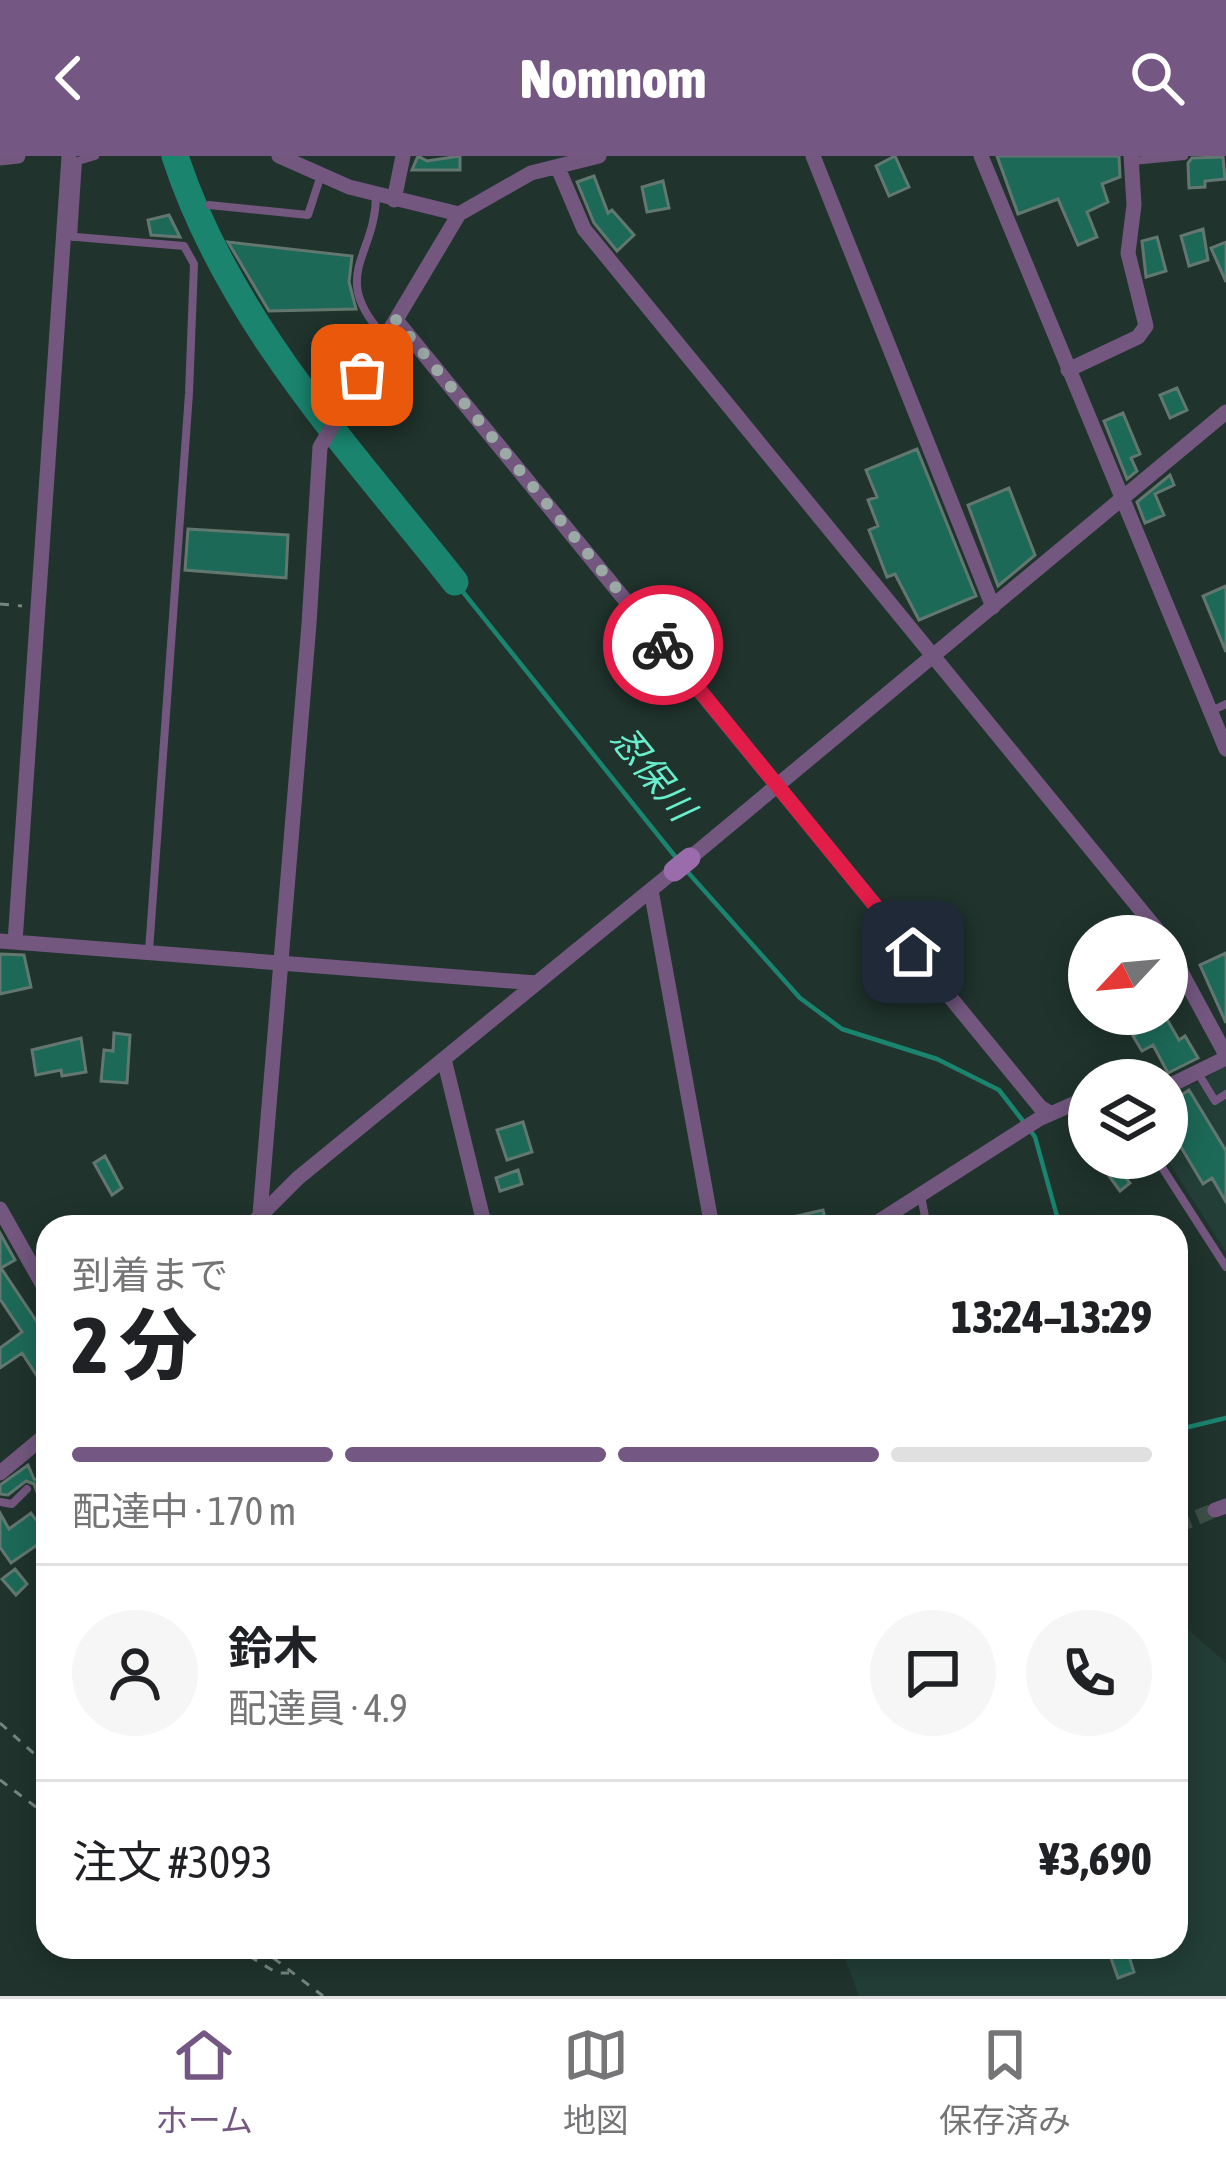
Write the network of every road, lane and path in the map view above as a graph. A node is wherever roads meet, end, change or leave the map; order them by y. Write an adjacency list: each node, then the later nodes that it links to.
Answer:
1 (18, 156): 10 (street)
2 (69, 156): 19 (street)
3 (94, 156): 19 (lane)
4 (280, 156): 14 (street)
5 (403, 156): 16 (street)
6 (599, 156): 13 (street)
7 (813, 156): 26 (street)
8 (981, 156): 22 (street)
9 (1184, 156): 11 (lane)
10 (0, 158)
11 (1131, 159): 22 (street)
12 (530, 164): 13 (street); 18 (street)
13 (559, 168): 28 (street)
14 (321, 174): 15 (street); 17 (lane)
15 (376, 195): 16 (street); 21 (lane)
16 (394, 200): 18 (street)
17 (209, 205)
18 (459, 214): 20 (street)
19 (69, 236): 27 (street); 36 (lane)
20 (396, 320): 21 (street); 32 (street)
21 (385, 337): 37 (street)
22 (1068, 370): 24 (street)
23 (1226, 412): 24 (street)
24 (1121, 500): 26 (street); 30 (street)
25 (0, 604): 27 (path)
26 (993, 607): 28 (street)
27 (38, 608): 35 (street)
28 (934, 656): 32 (street); 34 (street)
29 (1226, 704): 30 (lane)
30 (1210, 712): 31 (street)
31 (1226, 749)
32 (777, 786): 33 (street); 46 (street)
33 (651, 890): 38 (street); 53 (street)
34 (1145, 915)
35 (7, 941): 36 (street)
36 (149, 952): 37 (street)
37 (281, 963): 38 (street); 50 (street)
38 (536, 983): 41 (street)
39 (1188, 986): 40 (street)
40 (1226, 1057): 42 (street)
41 (444, 1059): 51 (street); 52 (street)
42 (1198, 1073): 43 (street); 44 (lane)
43 (1188, 1078)
44 (1226, 1094)
45 (1068, 1106): 46 (street)
46 (1043, 1117): 48 (street)
47 (1169, 1179): 56 (lane)
48 (921, 1196): 54 (street); 55 (lane)
49 (0, 1209): 57 (street)
50 (255, 1215)
51 (261, 1215)
52 (482, 1215)
53 (710, 1215)
54 (889, 1215)
55 (925, 1215)
56 (1226, 1268)
57 (36, 1273)
58 (36, 1442): 59 (street)
59 (0, 1473)
60 (27, 1490): 61 (lane)
61 (0, 1502)
62 (0, 1723): 63 (path)
63 (36, 1755)
64 (0, 1780): 65 (path)
65 (36, 1807)
66 (254, 1959): 70 (path)
67 (274, 1959): 69 (path)
68 (277, 1959): 69 (path)
69 (280, 1964): 70 (path)
70 (291, 1973): 71 (path)
71 (323, 1996)

